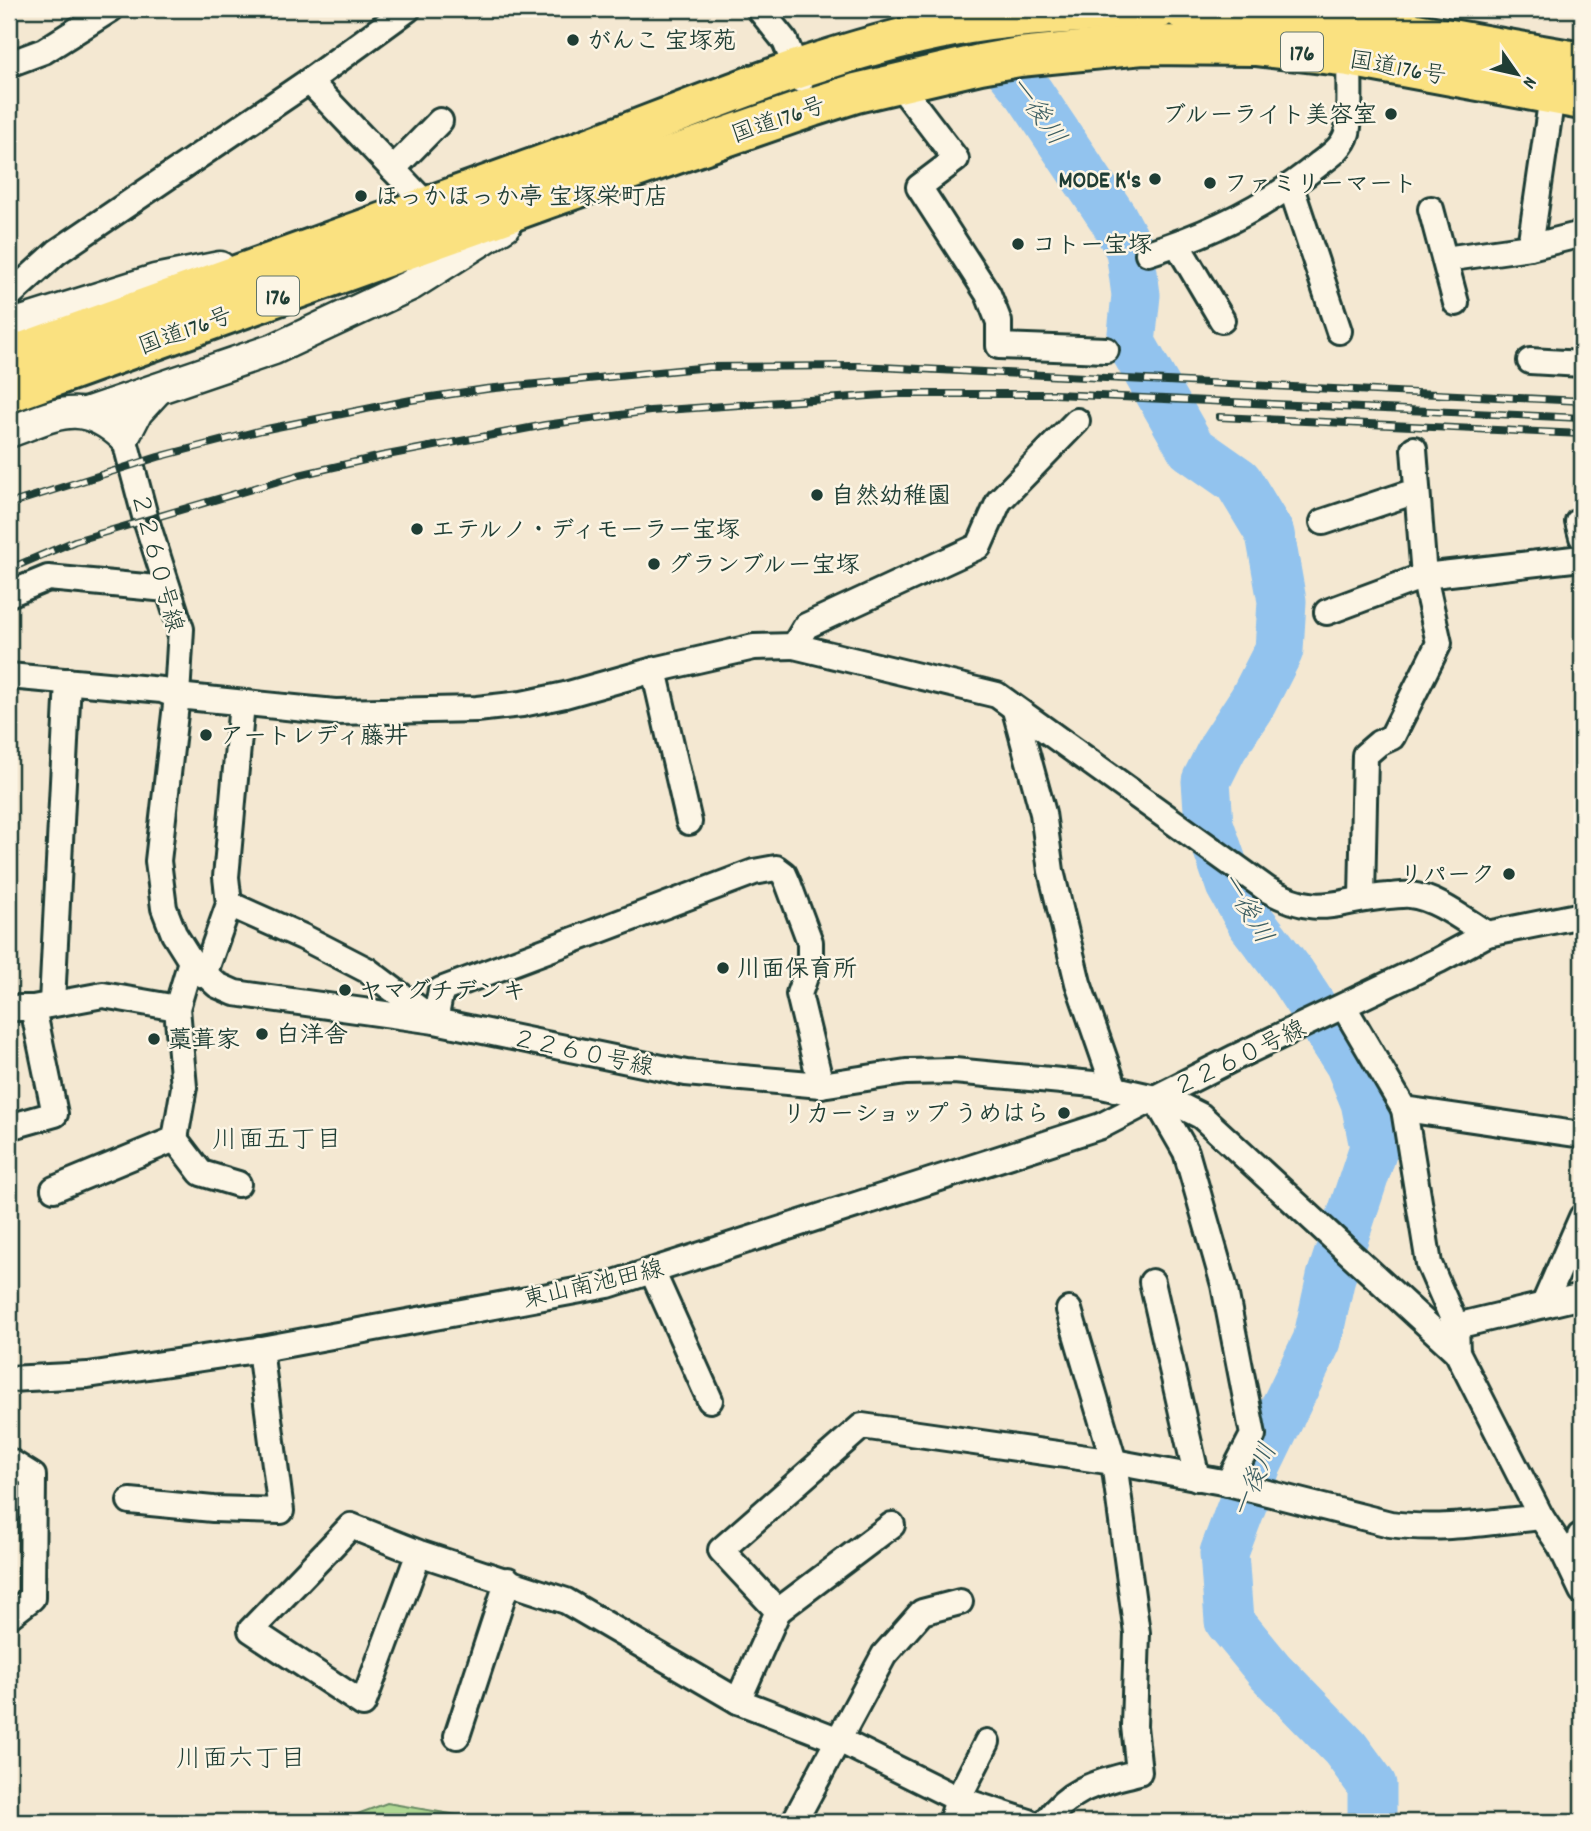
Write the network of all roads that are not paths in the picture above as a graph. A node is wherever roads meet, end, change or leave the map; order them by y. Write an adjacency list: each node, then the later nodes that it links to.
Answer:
1 (111, 9): 9 (street)
2 (408, 9): 11 (street)
3 (759, 9): 10 (street)
4 (1159, 9): 10 (highway, 国道176号 / 176)
5 (1181, 9): 6 (highway, 国道176号 / 176)
6 (1372, 17): 8 (highway, 国道176号 / 176)
7 (1349, 57): 12 (highway, 国道176号 / 176); 13 (highway, 国道176号 / 176); 17 (street)
8 (1582, 62)
9 (9, 64)
10 (797, 69): 14 (street); 19 (highway, 国道176号 / 176)
11 (309, 81): 16 (street); 27 (street)
12 (898, 83): 14 (highway, 国道176号 / 176); 32 (street)
13 (1567, 98): 23 (street)
14 (812, 107): 18 (highway, 国道176号 / 176)
15 (440, 121): 16 (street)
16 (393, 169): 19 (street)
17 (1291, 187): 22 (street); 31 (street)
18 (547, 199): 36 (street); 37 (highway, 国道176号 / 176)
19 (428, 206): 24 (highway, 国道176号 / 176)
20 (1431, 209): 26 (street)
21 (1582, 237): 23 (street)
22 (1177, 244): 25 (street); 29 (street)
23 (1530, 247): 26 (street)
24 (314, 248): 30 (street); 33 (highway, 国道176号 / 176)
25 (1148, 253)
26 (1445, 260): 28 (street)
27 (10, 291): 30 (street)
28 (1456, 303)
29 (1222, 320)
30 (20, 322)
31 (1339, 331)
32 (1106, 350)
33 (9, 357)
34 (1530, 361): 35 (street)
35 (1582, 364)
36 (158, 388): 38 (street); 41 (street)
37 (9, 393)
38 (86, 413): 40 (street); 41 (street)
39 (1077, 421): 50 (street)
40 (9, 432)
41 (124, 437): 47 (street, ２２６０号線)
42 (1414, 449): 43 (street)
43 (1416, 491): 44 (street); 46 (street)
44 (1323, 522)
45 (1582, 558): 46 (street)
46 (1424, 576): 49 (street); 58 (street)
47 (167, 589): 48 (street); 54 (street, ２２６０号線)
48 (9, 594)
49 (1327, 612)
50 (794, 646): 51 (street); 56 (street)
51 (654, 670): 55 (street); 57 (street)
52 (9, 676): 53 (street)
53 (68, 681): 54 (street); 63 (street)
54 (177, 696): 55 (street); 62 (street, ２２６０号線)
55 (242, 703): 59 (street)
56 (1015, 710): 58 (street); 68 (street)
57 (688, 822)
58 (1362, 898): 61 (street)
59 (229, 904): 62 (street); 66 (street)
60 (1582, 915): 61 (street, ２２６０号線)
61 (1488, 934): 65 (street, ２２６０号線)
62 (197, 968): 64 (street); 66 (street, ２２６０号線)
63 (31, 1006): 64 (street); 71 (street)
64 (177, 1008): 73 (street)
65 (1338, 1009): 69 (street, ２２６０号線); 70 (street)
66 (435, 1021): 67 (street, ２２６０号線); 67 (street)
67 (821, 1086): 68 (street, ２２６０号線)
68 (1115, 1089): 69 (street, ２２６０号線)
69 (1155, 1098): 77 (street, 東山南池田線); 84 (street); 90 (street)
70 (1404, 1109): 72 (street); 82 (street)
71 (9, 1127)
72 (1582, 1135)
73 (175, 1139): 74 (street); 75 (street)
74 (237, 1184)
75 (54, 1189)
76 (1582, 1217): 80 (street)
77 (652, 1271): 83 (street, 東山南池田線); 86 (street)
78 (1152, 1282): 89 (street)
79 (1582, 1296): 80 (street)
80 (1544, 1304): 82 (street)
81 (1069, 1310): 88 (street)
82 (1456, 1326): 84 (street)
83 (260, 1349): 85 (street, 東山南池田線); 91 (street)
84 (1457, 1352): 92 (street)
85 (9, 1379)
86 (710, 1400)
87 (9, 1461): 100 (street)
88 (1114, 1462): 89 (street); 99 (street); 108 (street)
89 (1197, 1478): 90 (street)
90 (1230, 1484): 92 (street)
91 (130, 1501)
92 (1541, 1517): 94 (street)
93 (892, 1525): 99 (street)
94 (1576, 1540): 97 (street)
95 (419, 1553): 95 (street); 96 (street)
96 (508, 1580): 101 (street); 102 (street)
97 (1582, 1591)
98 (960, 1602): 103 (street)
99 (778, 1611): 101 (street)
100 (9, 1615)
101 (738, 1701): 103 (street)
102 (457, 1736)
103 (839, 1740): 105 (street); 106 (street)
104 (987, 1742): 105 (street)
105 (954, 1811): 107 (street)
106 (794, 1822)
107 (1029, 1822)
108 (1046, 1822)

